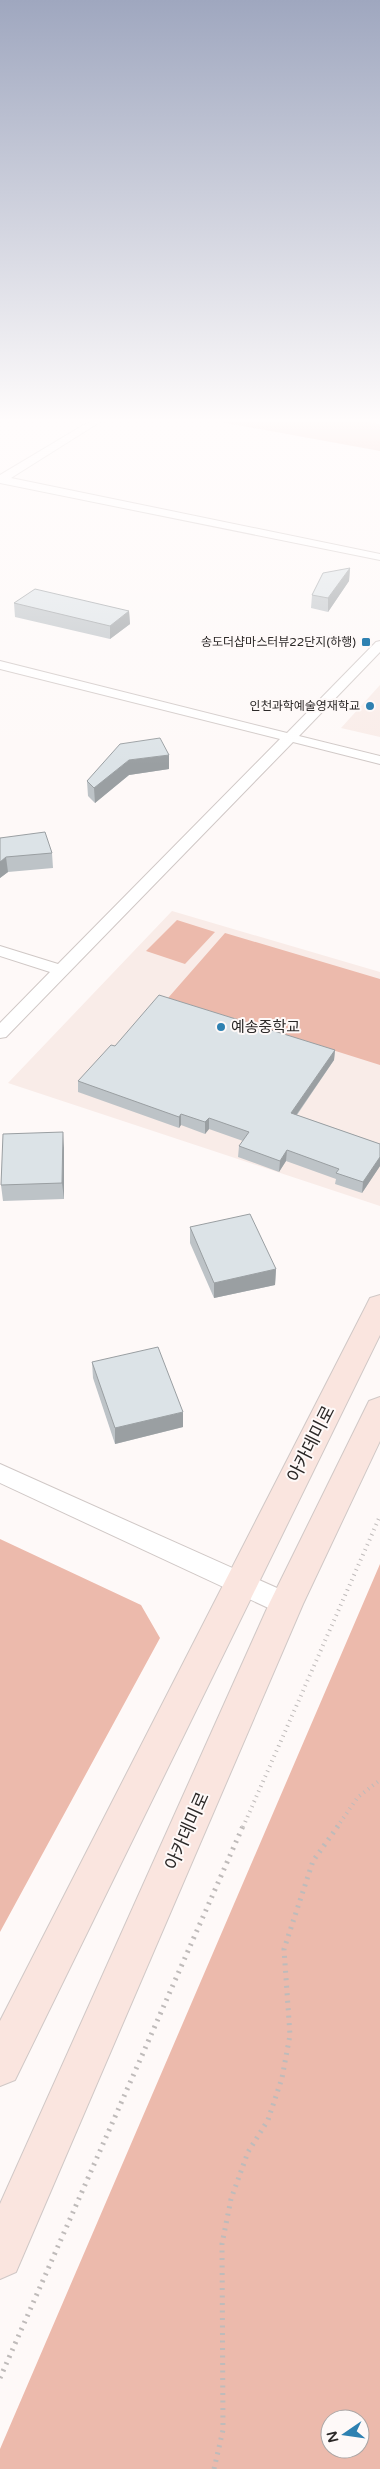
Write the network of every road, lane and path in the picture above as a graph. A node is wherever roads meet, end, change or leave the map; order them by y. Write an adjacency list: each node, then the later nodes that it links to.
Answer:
1 (274, 535): 2 (street)
2 (380, 557)
3 (380, 644): 5 (street)
4 (0, 665): 5 (street)
5 (288, 737): 6 (street); 8 (street)
6 (380, 760)
7 (0, 951): 8 (street)
8 (60, 970): 9 (street)
9 (0, 1032)
10 (380, 1306): 14 (main road, 아카데미로)
11 (380, 1409): 15 (main road, 아카데미로)
12 (0, 1473): 14 (street)
13 (380, 1516): 19 (path)
14 (240, 1583): 15 (street); 17 (main road, 아카데미로)
15 (286, 1604): 18 (main road, 아카데미로)
16 (380, 1780): 20 (path)
17 (0, 2064)
18 (0, 2256)
19 (0, 2378)
20 (214, 2469)

